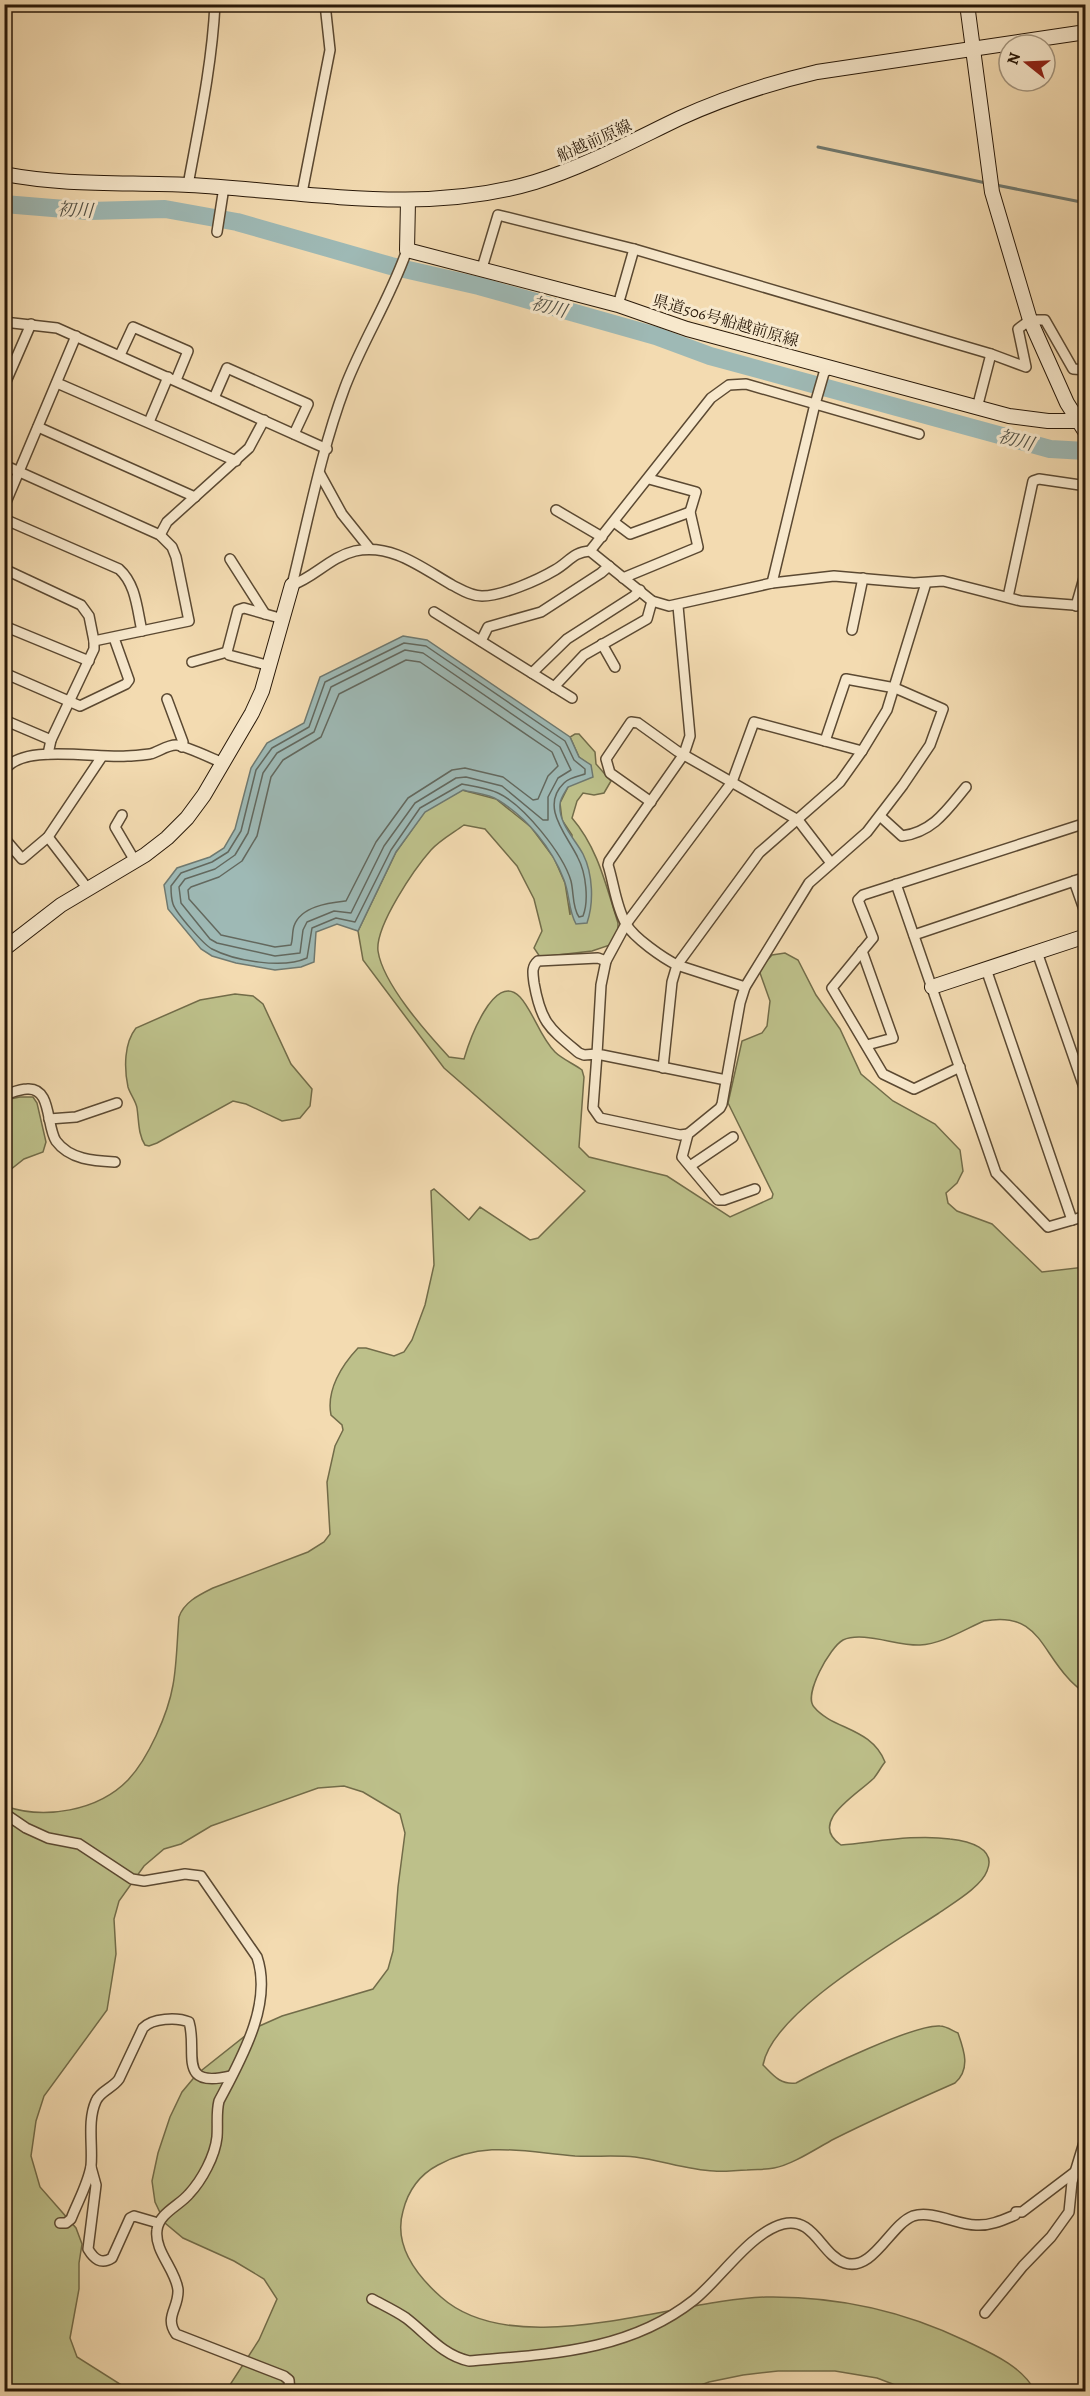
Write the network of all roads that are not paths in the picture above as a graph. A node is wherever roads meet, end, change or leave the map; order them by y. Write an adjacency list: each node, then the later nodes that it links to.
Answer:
1 (215, 4): 7 (street)
2 (325, 4): 9 (street)
3 (967, 4): 5 (main road)
4 (1086, 32): 5 (main road, 船越前原線)
5 (974, 48): 10 (main road, 船越前原線); 16 (main road)
6 (4, 174): 7 (main road, 船越前原線)
7 (188, 185): 8 (main road, 船越前原線)
8 (224, 187): 9 (main road, 船越前原線); 11 (street)
9 (302, 193): 10 (main road, 船越前原線)
10 (408, 201): 13 (main road)
11 (217, 232)
12 (633, 249): 14 (street); 15 (street); 20 (street)
13 (406, 250): 14 (main road, 県道506号船越前原線); 36 (street)
14 (482, 268): 15 (main road, 県道506号船越前原線)
15 (618, 305): 22 (main road, 県道506号船越前原線)
16 (1030, 320): 20 (street); 23 (street); 33 (main road)
17 (4, 322): 18 (street)
18 (31, 324): 19 (street); 26 (street)
19 (76, 336): 21 (street); 25 (street)
20 (991, 354): 29 (street)
21 (120, 356): 24 (street); 24 (street)
22 (827, 370): 28 (street); 29 (main road, 県道506号船越前原線)
23 (1086, 370)
24 (172, 379): 27 (street); 31 (street)
25 (57, 383): 31 (street); 32 (street)
26 (4, 386)
27 (214, 398): 30 (street); 34 (street)
28 (816, 402): 35 (street); 41 (street); 59 (street)
29 (977, 408): 33 (main road, 県道506号船越前原線)
30 (264, 420): 34 (street); 37 (street)
31 (148, 422): 37 (street)
32 (38, 427): 39 (street); 43 (street)
33 (1083, 427)
34 (294, 434): 36 (street)
35 (919, 434)
36 (327, 449): 40 (street)
37 (236, 461): 43 (street)
38 (4, 465): 39 (street)
39 (19, 472): 44 (street); 49 (street)
40 (320, 474): 51 (street); 61 (street)
41 (649, 479): 46 (street); 48 (street)
42 (1086, 490): 63 (street)
43 (195, 497): 49 (street)
44 (4, 507)
45 (555, 510): 50 (street)
46 (690, 512): 48 (street); 57 (street)
47 (4, 519): 72 (street)
48 (614, 522): 50 (street)
49 (160, 535): 72 (street)
50 (602, 537): 52 (street)
51 (370, 549): 52 (street); 61 (street)
52 (590, 551): 54 (street)
53 (230, 559): 68 (street)
54 (609, 566): 57 (street); 75 (street)
55 (4, 569): 74 (street)
56 (1086, 572): 66 (street)
57 (623, 578): 62 (street)
58 (863, 578): 59 (street); 60 (street); 71 (street)
59 (772, 583): 65 (street)
60 (926, 583): 63 (street); 85 (street)
61 (292, 585): 69 (main road)
62 (640, 590): 64 (street); 83 (street)
63 (1008, 597): 66 (street)
64 (652, 601): 65 (street); 76 (street)
65 (678, 606): 95 (street)
66 (1081, 606)
67 (434, 612): 75 (street)
68 (265, 614): 69 (street); 77 (street)
69 (283, 619): 80 (main road)
70 (4, 626): 78 (street)
71 (852, 630)
72 (142, 631): 73 (street)
73 (114, 638): 74 (street); 88 (street)
74 (94, 641): 78 (street)
75 (481, 641): 83 (street)
76 (602, 644): 81 (street); 84 (street)
77 (227, 652): 79 (street); 80 (street)
78 (89, 662): 88 (street)
79 (192, 662)
80 (270, 666): 97 (main road)
81 (615, 667)
82 (4, 673): 88 (street)
83 (532, 673): 84 (street)
84 (554, 687): 86 (street)
85 (894, 688): 91 (street); 93 (street); 103 (street)
86 (572, 698)
87 (166, 699): 92 (street)
88 (70, 700): 90 (street)
89 (4, 720): 90 (street)
90 (51, 740): 94 (street)
91 (825, 741): 93 (street); 99 (street)
92 (182, 747): 96 (street); 97 (street)
93 (862, 751): 104 (street)
94 (48, 754): 96 (street); 98 (street)
95 (684, 754): 99 (street); 101 (street); 101 (street)
96 (101, 758): 106 (street)
97 (223, 762): 108 (main road)
98 (5, 769)
99 (732, 782): 104 (street); 115 (street)
100 (966, 787): 103 (street)
101 (651, 802): 115 (street)
102 (122, 815): 108 (street)
103 (880, 816): 109 (street)
104 (798, 820): 109 (street); 122 (street)
105 (1086, 823): 112 (street)
106 (48, 837): 107 (street); 113 (street)
107 (4, 838)
108 (135, 861): 113 (main road)
109 (831, 863): 124 (street)
110 (1086, 877): 111 (street)
111 (1074, 881): 114 (street); 116 (street)
112 (896, 884): 116 (street); 119 (street)
113 (88, 889): 118 (main road)
114 (1086, 915)
115 (626, 924): 121 (street); 122 (street)
116 (914, 935): 125 (street)
117 (1086, 936): 120 (main road)
118 (4, 949)
119 (862, 951): 126 (street); 126 (street)
120 (1037, 952): 123 (main road); 131 (street)
121 (606, 962): 127 (street); 127 (street)
122 (677, 965): 124 (street); 129 (street)
123 (986, 969): 125 (main road); 141 (street)
124 (745, 987): 130 (street)
125 (932, 987): 128 (street)
126 (867, 1045): 128 (street)
127 (597, 1054): 129 (street); 135 (street)
128 (960, 1067): 141 (street)
129 (663, 1068): 130 (street)
130 (726, 1080): 135 (street)
131 (1086, 1093)
132 (4, 1095): 134 (street)
133 (117, 1103): 134 (street)
134 (49, 1119): 137 (street)
135 (688, 1134): 138 (street)
136 (733, 1137): 138 (street)
137 (115, 1162)
138 (690, 1166): 139 (street)
139 (755, 1189)
140 (1086, 1216): 141 (street)
141 (1072, 1220)
142 (4, 1813): 145 (street)
143 (1086, 1902): 144 (street)
144 (1086, 1910)
145 (230, 2076): 147 (street); 150 (street)
146 (1086, 2136): 148 (street)
147 (91, 2167): 149 (street); 150 (street)
148 (1076, 2171): 151 (street); 152 (street)
149 (60, 2223)
150 (158, 2223): 153 (street)
151 (372, 2299)
152 (985, 2313)
153 (290, 2391)

